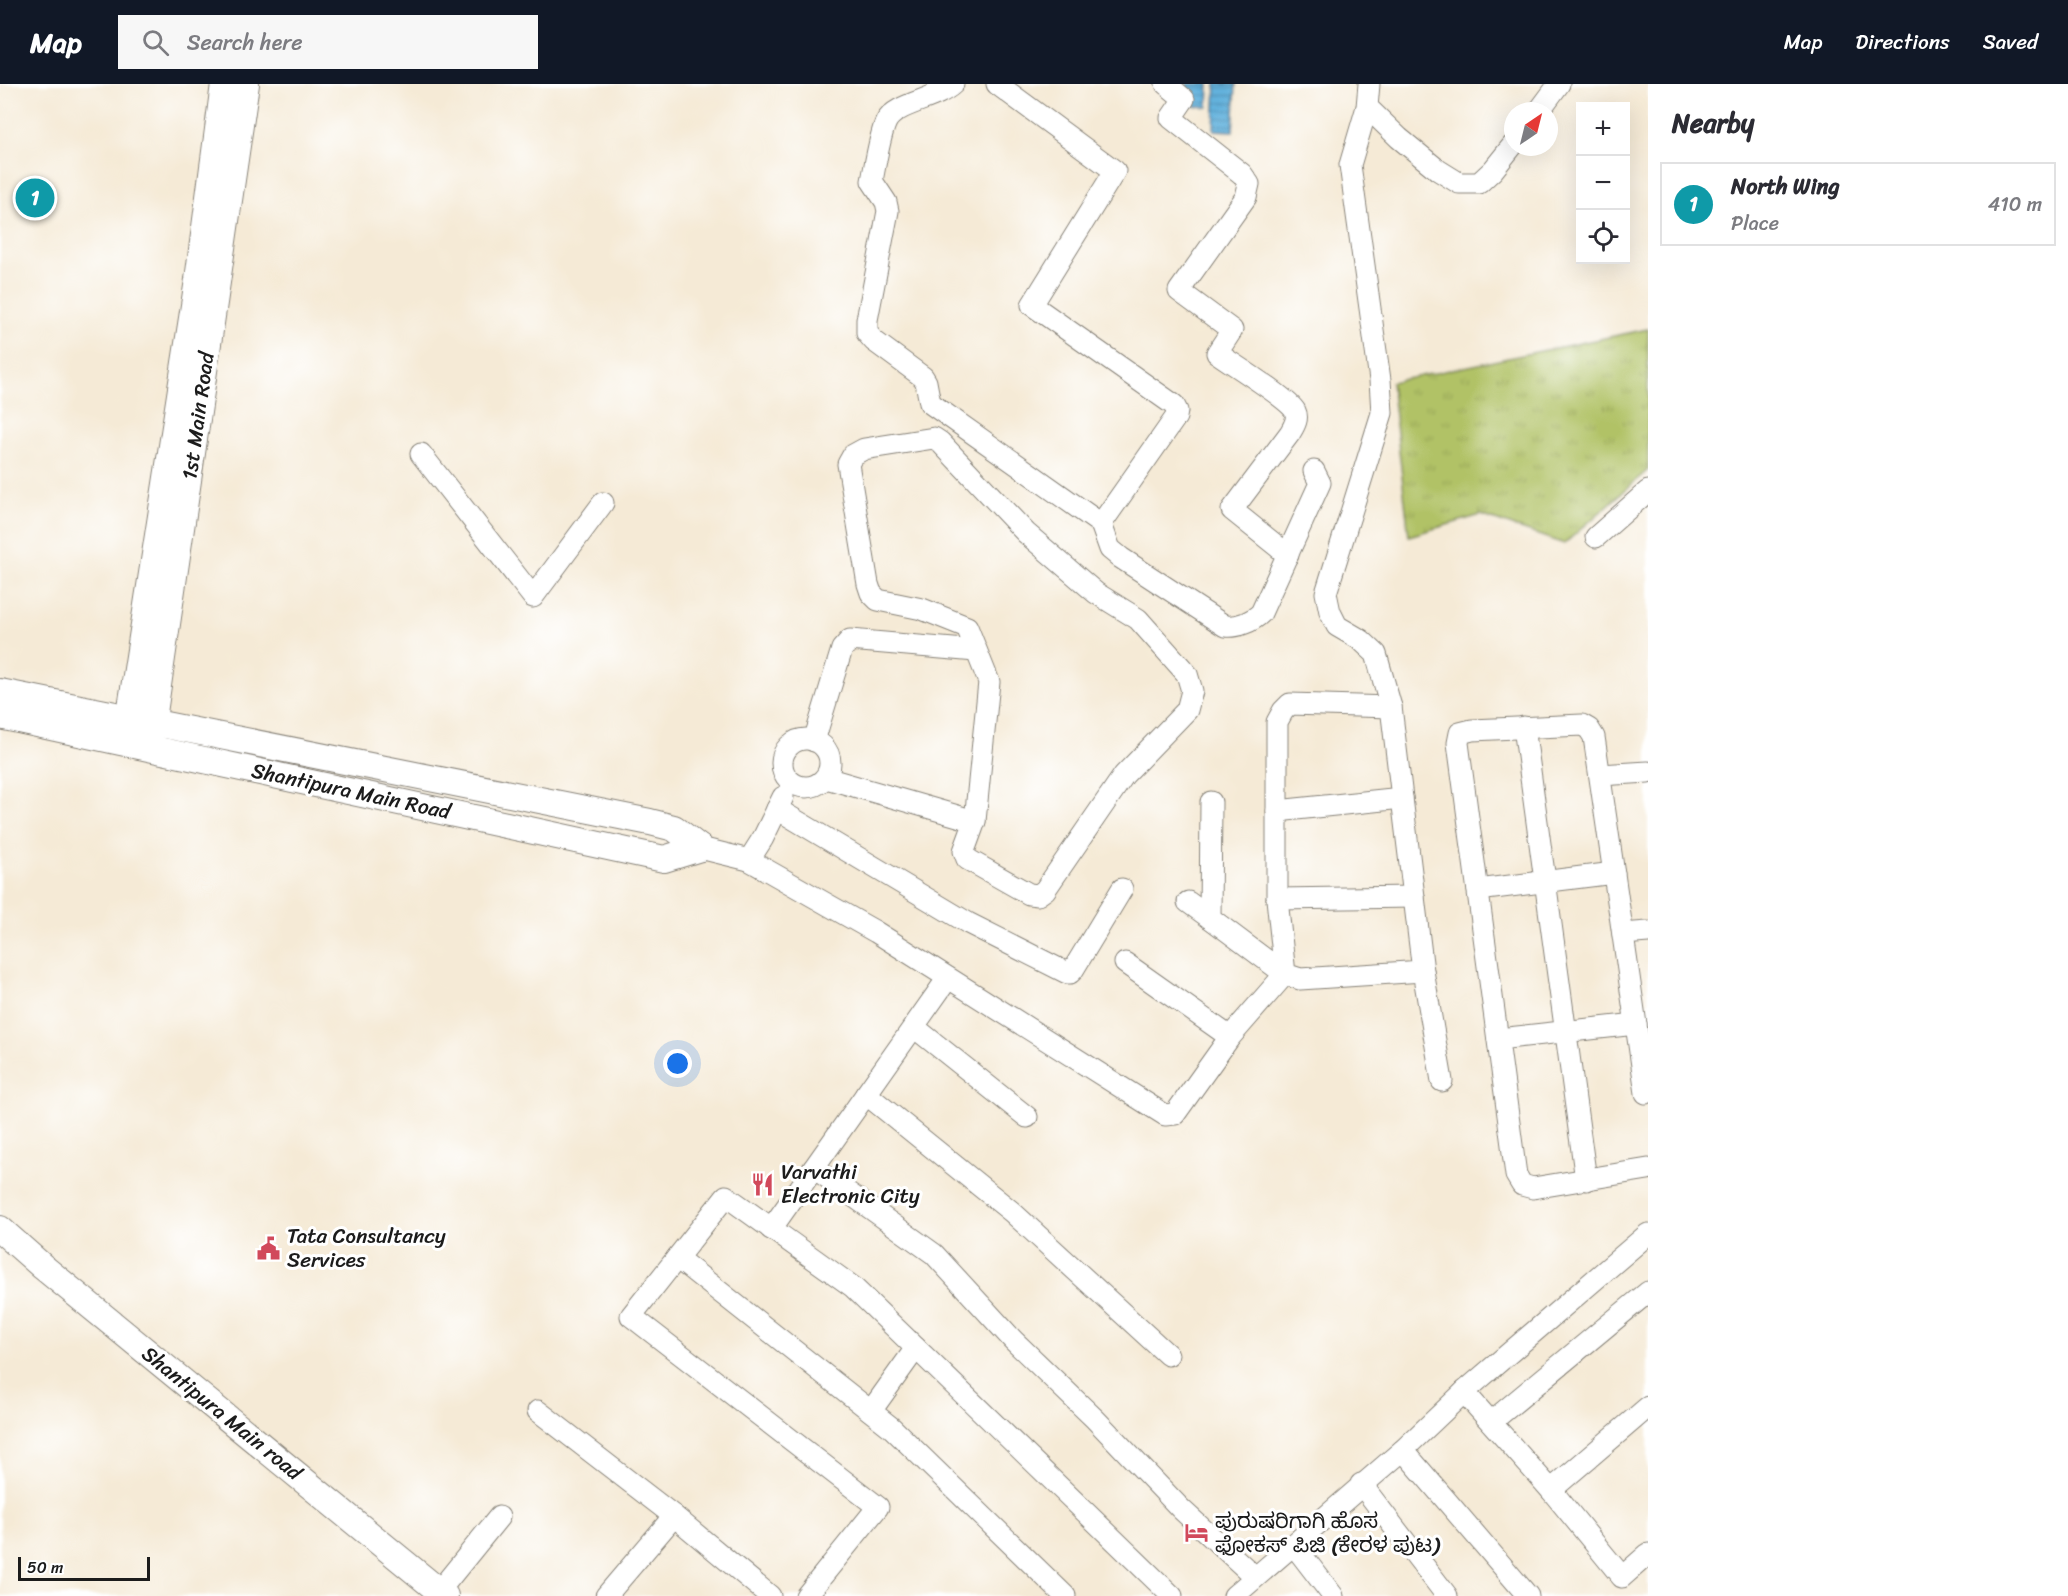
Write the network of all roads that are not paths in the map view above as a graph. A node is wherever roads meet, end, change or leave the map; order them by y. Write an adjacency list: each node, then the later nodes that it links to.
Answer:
1 (224, 84): 22 (street, 1st Main Road)
2 (246, 84): 22 (street, 1st Main Road)
3 (953, 84): 15 (street)
4 (997, 84): 15 (street)
5 (1166, 84): 17 (street)
6 (1370, 84): 9 (street)
7 (1560, 84): 8 (street)
8 (1546, 102)
9 (1367, 107): 10 (street); 20 (street)
10 (1505, 156)
11 (421, 454): 14 (street)
12 (1314, 471): 17 (street)
13 (1648, 491): 16 (street)
14 (603, 503)
15 (1101, 524): 17 (street)
16 (1596, 537)
17 (1288, 555)
18 (976, 651): 24 (street); 34 (street); 34 (street)
19 (0, 692): 22 (street)
20 (1390, 707): 30 (street); 33 (street)
21 (0, 716): 25 (street, Shantipura Main Road)
22 (141, 720): 25 (street, 1st Main Road); 35 (street)
23 (1524, 727): 27 (street); 38 (street); 40 (street)
24 (814, 741): 28 (street); 29 (street)
25 (137, 745): 35 (street, Shantipura Main Road)
26 (1648, 771): 27 (street)
27 (1600, 775): 37 (street)
28 (826, 778): 29 (street); 34 (street)
29 (790, 781): 32 (street)
30 (1402, 798): 33 (street); 41 (street)
31 (1212, 802): 44 (street)
32 (777, 809): 36 (street); 39 (street)
33 (1277, 811): 42 (street)
34 (975, 821)
35 (700, 848): 36 (street)
36 (749, 860): 50 (street)
37 (1614, 873): 38 (street); 46 (street)
38 (1545, 881): 40 (street); 53 (street)
39 (1122, 889)
40 (1478, 890): 55 (street)
41 (1414, 897): 42 (street); 48 (street)
42 (1277, 899): 49 (street)
43 (1188, 902): 44 (street)
44 (1210, 918): 49 (street)
45 (1648, 932): 46 (street)
46 (1623, 934): 51 (street)
47 (1125, 963): 54 (street)
48 (1423, 971): 49 (street); 56 (street)
49 (1285, 974): 54 (street)
50 (948, 978): 52 (street); 54 (street)
51 (1636, 1024): 53 (street); 58 (street)
52 (914, 1027): 57 (street); 59 (street)
53 (1566, 1032): 55 (street); 62 (street)
54 (1230, 1037)
55 (1498, 1039): 62 (street)
56 (1442, 1081)
57 (866, 1094): 60 (street); 70 (street)
58 (1647, 1098)
59 (1027, 1117)
60 (814, 1168): 64 (street); 83 (street)
61 (1648, 1169): 62 (street)
62 (1586, 1180)
63 (0, 1228): 84 (street, Shantipura Main road)
64 (771, 1228): 67 (street); 69 (street)
65 (1648, 1234): 71 (street)
66 (0, 1249): 84 (street, Shantipura Main Road)
67 (677, 1258): 74 (street); 87 (street)
68 (1648, 1292): 75 (street)
69 (916, 1348): 74 (street); 89 (street)
70 (1167, 1355)
71 (1464, 1392): 75 (street); 76 (street)
72 (1648, 1407): 78 (street)
73 (538, 1411): 79 (street)
74 (871, 1411): 88 (street)
75 (1491, 1422): 78 (street)
76 (1403, 1450): 77 (street); 93 (street)
77 (1361, 1485): 81 (street); 92 (street)
78 (1551, 1490): 82 (street)
79 (674, 1515): 85 (street); 86 (street)
80 (499, 1517): 84 (street)
81 (1293, 1544): 83 (street); 91 (street)
82 (1648, 1554)
83 (1255, 1577): 90 (street)
84 (437, 1594)
85 (606, 1596)
86 (770, 1596)
87 (806, 1596)
88 (1065, 1596)
89 (1172, 1596)
90 (1234, 1596)
91 (1334, 1596)
92 (1447, 1596)
93 (1528, 1596)

